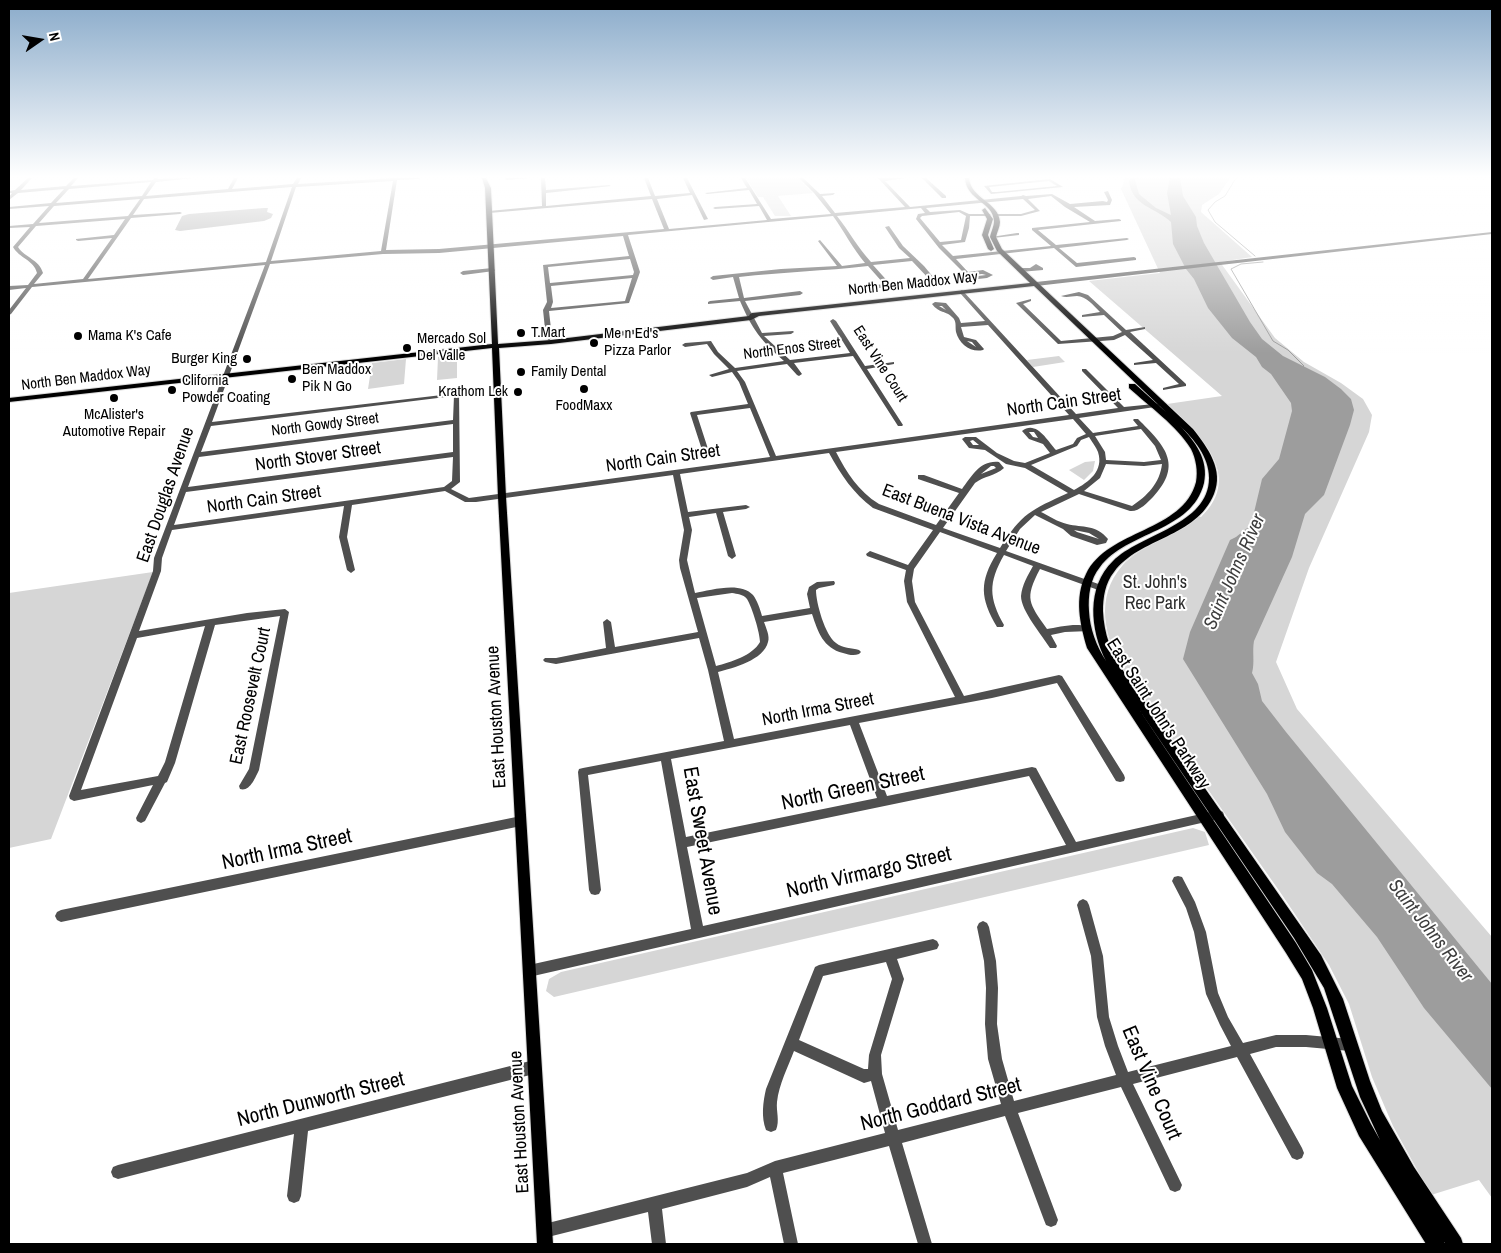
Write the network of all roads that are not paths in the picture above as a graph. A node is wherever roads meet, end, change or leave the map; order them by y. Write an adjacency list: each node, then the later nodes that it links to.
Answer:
1 (25, 236): 47 (street)
2 (111, 236): 19 (street)
3 (115, 236): 43 (street)
4 (278, 236): 30 (street, East Douglas Avenue)
5 (386, 236): 24 (street)
6 (490, 236): 22 (main road, East Houston Avenue)
7 (597, 236): 22 (street)
8 (626, 236): 26 (street)
9 (849, 236): 31 (street)
10 (894, 236): 28 (street)
11 (933, 236): 21 (street)
12 (964, 236): 21 (street)
13 (985, 236): 25 (main road, East Saint John's Parkway)
14 (997, 236): 17 (street)
15 (1042, 236): 23 (street)
16 (1461, 236): 34 (street, North Ben Maddox Way)
17 (993, 237): 25 (main road, East Saint John's Parkway)
18 (1126, 239): 23 (street)
19 (78, 240)
20 (820, 241): 32 (street)
21 (939, 244): 27 (street)
22 (491, 246): 24 (street); 35 (main road, East Houston Avenue)
23 (1054, 247): 25 (street); 29 (street)
24 (383, 252): 30 (street)
25 (998, 253): 27 (street); 36 (main road, East Saint John's Parkway); 44 (main road, East Saint John's Parkway)
26 (632, 257): 39 (street); 45 (street)
27 (953, 258): 38 (street)
28 (914, 259): 31 (street); 42 (street)
29 (1134, 259)
30 (268, 263): 43 (street); 86 (street, East Douglas Avenue)
31 (869, 264): 32 (street); 46 (street)
32 (841, 268): 40 (street)
33 (1032, 268): 36 (street)
34 (1178, 268): 44 (street, North Ben Maddox Way)
35 (492, 270): 37 (street); 75 (main road, East Houston Avenue)
36 (1020, 270): 44 (main road, East Saint John's Parkway)
37 (463, 273)
38 (967, 274)
39 (636, 276): 45 (street); 55 (street)
40 (736, 276): 41 (street); 53 (street)
41 (713, 278)
42 (932, 279)
43 (84, 281): 47 (street)
44 (1032, 284): 50 (main road, North Ben Maddox Way); 72 (main road, East Saint John's Parkway)
45 (548, 285): 57 (street)
46 (888, 285): 49 (street)
47 (31, 286): 48 (street); 58 (street)
48 (9, 288)
49 (862, 288)
50 (962, 292): 61 (main road, North Ben Maddox Way); 64 (street)
51 (800, 294): 53 (street)
52 (1064, 296): 59 (street)
53 (743, 300): 56 (street); 61 (street)
54 (1029, 300): 72 (street)
55 (627, 302): 57 (street)
56 (710, 303)
57 (546, 310): 70 (street)
58 (9, 313)
59 (1105, 313): 62 (street); 68 (street)
60 (952, 314): 65 (street)
61 (753, 316): 69 (street); 70 (main road, North Ben Maddox Way); 75 (main road, North Ben Maddox Way)
62 (1084, 316)
63 (832, 321): 76 (street, East Vine Court)
64 (988, 322): 65 (street); 93 (street)
65 (959, 324): 71 (street)
66 (1143, 328): 68 (street)
67 (791, 332): 69 (street)
68 (1126, 332): 72 (street); 78 (street)
69 (760, 335): 77 (street)
70 (549, 338): 75 (main road, North Ben Maddox Way)
71 (963, 338)
72 (1090, 340): 90 (main road, East Saint John's Parkway)
73 (709, 342): 74 (street); 82 (street)
74 (685, 345)
75 (495, 346): 86 (main road, North Ben Maddox Way); 118 (main road, East Houston Avenue)
76 (854, 354): 77 (street, North Enos Street); 81 (street, East Vine Court)
77 (790, 361): 82 (street, North Enos Street); 84 (street)
78 (1159, 361): 80 (street); 87 (street)
79 (892, 363): 81 (street)
80 (1136, 364)
81 (862, 368): 97 (street, East Vine Court)
82 (733, 370): 85 (street, North Enos Street); 91 (street)
83 (1084, 370): 92 (street)
84 (799, 374)
85 (712, 375)
86 (226, 376): 89 (main road, North Ben Maddox Way); 96 (street, East Douglas Avenue)
87 (1184, 385): 88 (street)
88 (1165, 389)
89 (9, 400)
90 (1157, 405): 92 (street, North Cain Street); 134 (main road, East Saint John's Parkway); 135 (main road, East Saint John's Parkway)
91 (752, 406): 103 (street); 107 (street)
92 (1123, 410): 93 (street, North Cain Street)
93 (1074, 416): 99 (street); 102 (street, North Cain Street)
94 (1136, 420): 98 (street)
95 (457, 422): 96 (street); 105 (street); 106 (street, North Gowdy Street)
96 (209, 424): 106 (street, East Douglas Avenue)
97 (900, 425)
98 (1143, 427): 99 (street); 108 (street)
99 (1091, 435): 104 (street); 109 (street)
100 (1044, 442): 104 (street)
101 (985, 448): 110 (street)
102 (832, 451): 107 (street, North Cain Street); 126 (street, East Buena Vista Avenue)
103 (705, 452)
104 (1054, 453): 110 (street)
105 (456, 454): 114 (street); 115 (street, North Stover Street)
106 (197, 455): 115 (street, East Douglas Avenue)
107 (774, 459): 111 (street, North Cain Street)
108 (1166, 461): 109 (street); 117 (street)
109 (1103, 462): 117 (street)
110 (1025, 465): 117 (street)
111 (676, 472): 118 (street, North Cain Street); 123 (street)
112 (921, 477): 116 (street)
113 (975, 478): 116 (street)
114 (446, 489): 118 (street, North Cain Street); 119 (street, North Cain Street)
115 (184, 490): 125 (street, East Douglas Avenue)
116 (963, 492): 126 (street)
117 (1078, 493): 122 (street)
118 (502, 497): 163 (main road, East Houston Avenue)
119 (348, 503): 125 (street, North Cain Street); 132 (street)
120 (746, 507): 121 (street)
121 (719, 511): 123 (street); 129 (street)
122 (1035, 512): 124 (street); 127 (street)
123 (686, 515): 136 (street)
124 (1066, 527)
125 (170, 528): 144 (street, East Douglas Avenue)
126 (938, 529): 127 (street, East Buena Vista Avenue); 131 (street)
127 (1001, 552): 130 (street, East Buena Vista Avenue); 141 (street)
128 (870, 554): 131 (street)
129 (732, 556)
130 (1037, 566): 134 (street, East Buena Vista Avenue); 143 (street)
131 (910, 569): 151 (street)
132 (351, 570)
133 (831, 583): 137 (street)
134 (1088, 583): 135 (street, East Buena Vista Avenue); 142 (main road, East Saint John's Parkway)
135 (1101, 588): 160 (main road, East Saint John's Parkway)
136 (693, 596): 138 (street); 145 (street)
137 (816, 610): 138 (street); 148 (street)
138 (758, 620): 150 (street)
139 (211, 622): 144 (street); 156 (street); 157 (street, East Roosevelt Court)
140 (607, 622): 147 (street)
141 (1000, 625)
142 (1087, 629): 143 (street); 162 (main road, East Saint John's Parkway)
143 (1045, 633): 146 (street)
144 (134, 634): 158 (street, East Douglas Avenue)
145 (703, 634): 147 (street); 150 (street)
146 (1053, 646)
147 (611, 650): 149 (street)
148 (856, 652)
149 (548, 660)
150 (713, 670): 153 (street)
151 (961, 700): 152 (street, North Irma Street); 155 (street, North Irma Street)
152 (852, 721): 153 (street, North Irma Street); 159 (street)
153 (730, 744): 154 (street, North Irma Street)
154 (665, 756): 164 (street, East Sweet Avenue); 167 (street, North Irma Street)
155 (1120, 778)
156 (163, 779): 158 (street); 161 (street)
157 (244, 786)
158 (74, 796)
159 (884, 802): 164 (street, North Green Street); 165 (street, North Green Street)
160 (1219, 815): 162 (street, North Virmargo Street); 177 (main road, East Saint John's Parkway)
161 (141, 818)
162 (1205, 818): 165 (street, North Virmargo Street); 176 (main road, East Saint John's Parkway)
163 (521, 821): 169 (street, North Irma Street); 174 (main road, East Houston Avenue)
164 (682, 843): 171 (street, East Sweet Avenue)
165 (1073, 848): 171 (street, North Virmargo Street)
166 (1178, 881): 178 (street)
167 (595, 890)
168 (1083, 905): 181 (street, East Vine Court)
169 (61, 916)
170 (983, 927): 182 (street)
171 (698, 933): 174 (street, North Virmargo Street)
172 (933, 945): 173 (street)
173 (890, 955): 175 (street); 180 (street)
174 (529, 972): 179 (main road, East Houston Avenue)
175 (791, 1043): 180 (street); 183 (street)
176 (1330, 1044): 177 (street, North Goddard Street); 178 (street, North Goddard Street); 197 (main road, East Saint John's Parkway)
177 (1350, 1045): 198 (main road, East Saint John's Parkway)
178 (1239, 1051): 181 (street, North Goddard Street); 186 (street)
179 (534, 1067): 184 (street, North Dunworth Street); 193 (main road, East Houston Avenue)
180 (875, 1074): 185 (street)
181 (1124, 1079): 182 (street, North Goddard Street); 189 (street, East Vine Court)
182 (1009, 1108): 185 (street, North Goddard Street); 192 (street)
183 (771, 1125)
184 (302, 1126): 188 (street, North Dunworth Street); 190 (street)
185 (893, 1138): 187 (street, North Goddard Street); 196 (street)
186 (1296, 1153)
187 (775, 1168): 191 (street, North Goddard Street); 195 (street)
188 (118, 1172)
189 (1175, 1185)
190 (294, 1196)
191 (654, 1203): 193 (street, North Goddard Street); 194 (street)
192 (1051, 1220)
193 (544, 1238)
194 (659, 1244)
195 (791, 1244)
196 (925, 1244)
197 (1436, 1244)
198 (1455, 1244)

